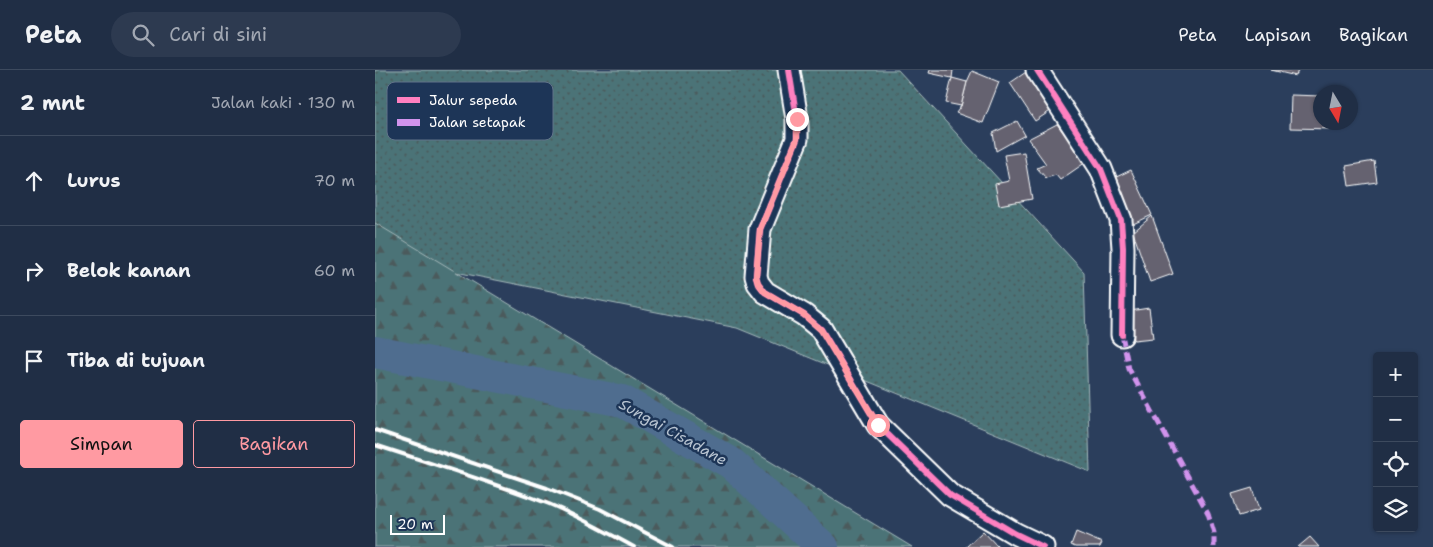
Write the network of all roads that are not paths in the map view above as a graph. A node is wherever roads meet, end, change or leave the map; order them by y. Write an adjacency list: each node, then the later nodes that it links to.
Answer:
1 (789, 70): 4 (street)
2 (1037, 70): 3 (street)
3 (1122, 335)
4 (1043, 547)

